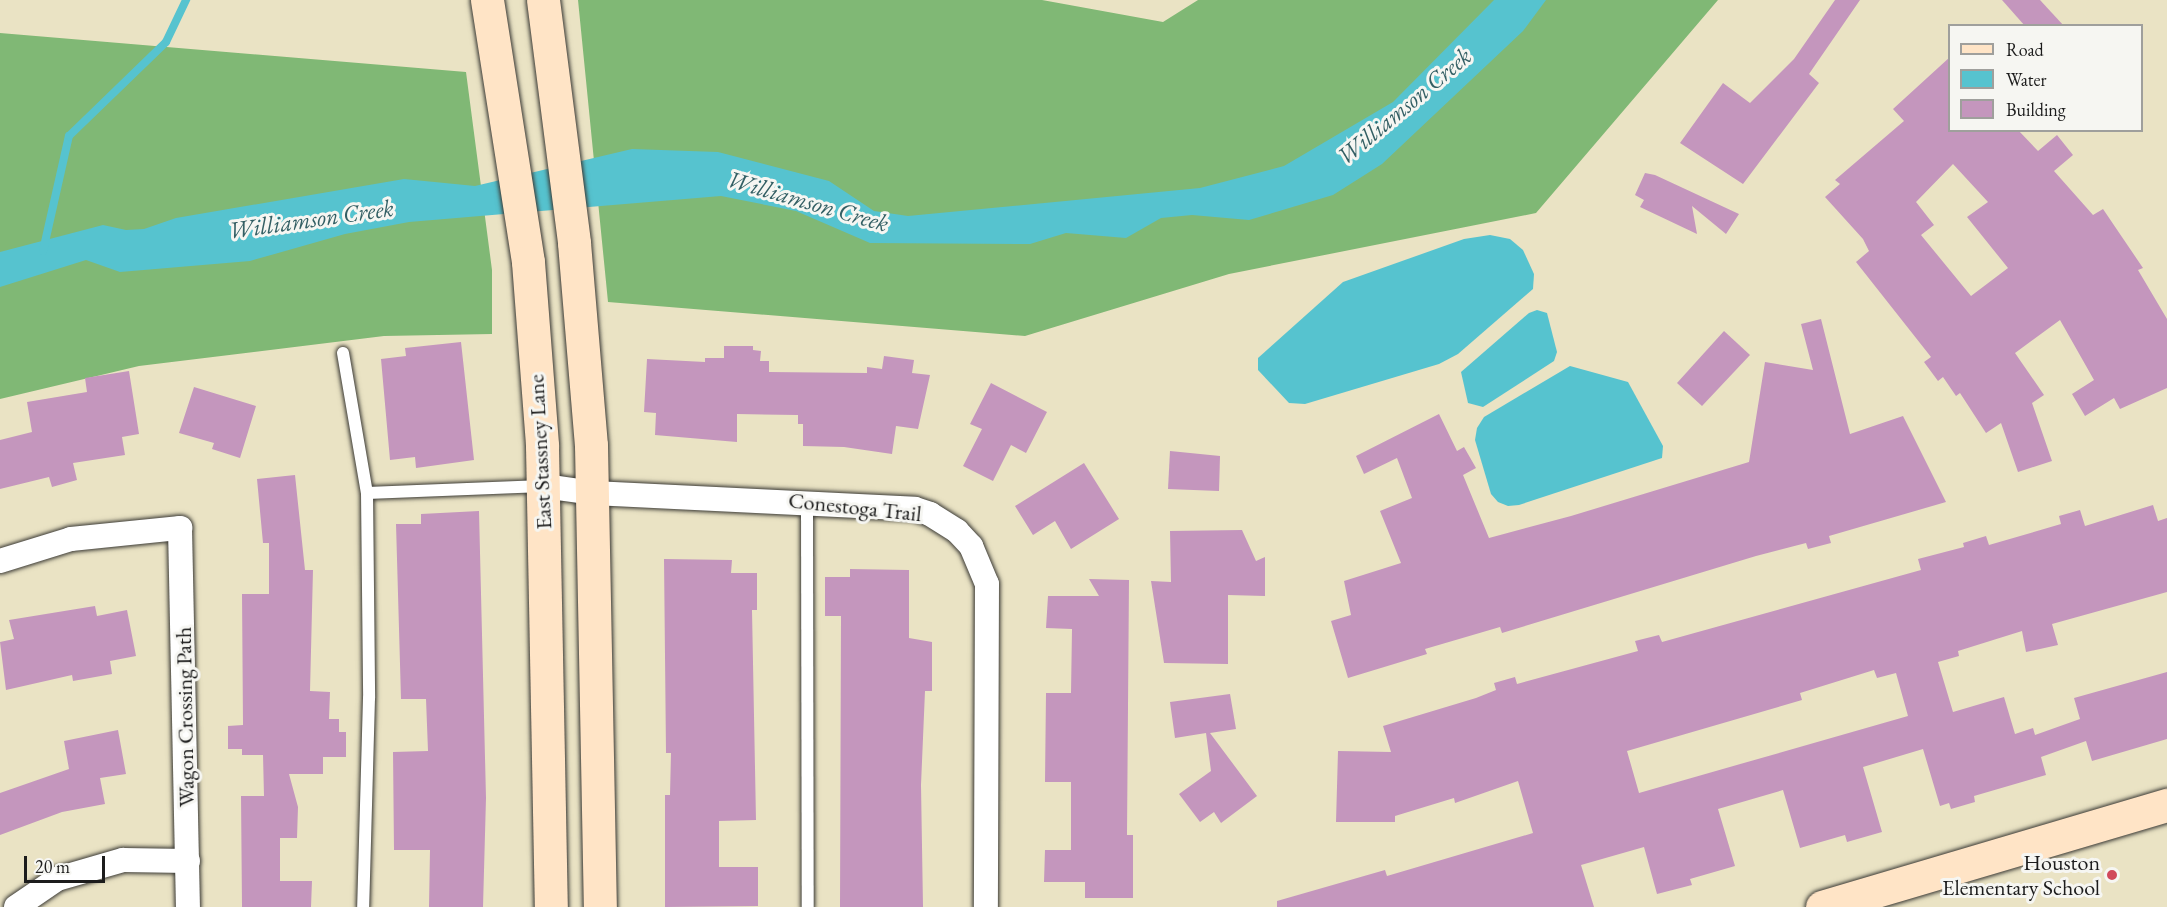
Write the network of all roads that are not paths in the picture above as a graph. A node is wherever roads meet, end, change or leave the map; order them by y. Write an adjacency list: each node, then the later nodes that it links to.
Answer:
1 (487, 0): 4 (main road, East Stassney Lane)
2 (543, 0): 6 (main road)
3 (343, 353): 5 (lane)
4 (544, 486): 5 (lane); 6 (street, Conestoga Trail); 14 (main road, East Stassney Lane)
5 (367, 493): 13 (lane)
6 (593, 493): 7 (street, Conestoga Trail); 15 (main road)
7 (807, 501): 16 (lane); 17 (street, Conestoga Trail)
8 (0, 561): 10 (street, Wagon Crossing Path)
9 (2167, 805): 18 (main road)
10 (188, 861): 11 (street); 12 (street, Wagon Crossing Path)
11 (16, 907)
12 (188, 907)
13 (363, 907)
14 (551, 907)
15 (600, 907)
16 (808, 907)
17 (986, 907)
18 (1822, 907)

